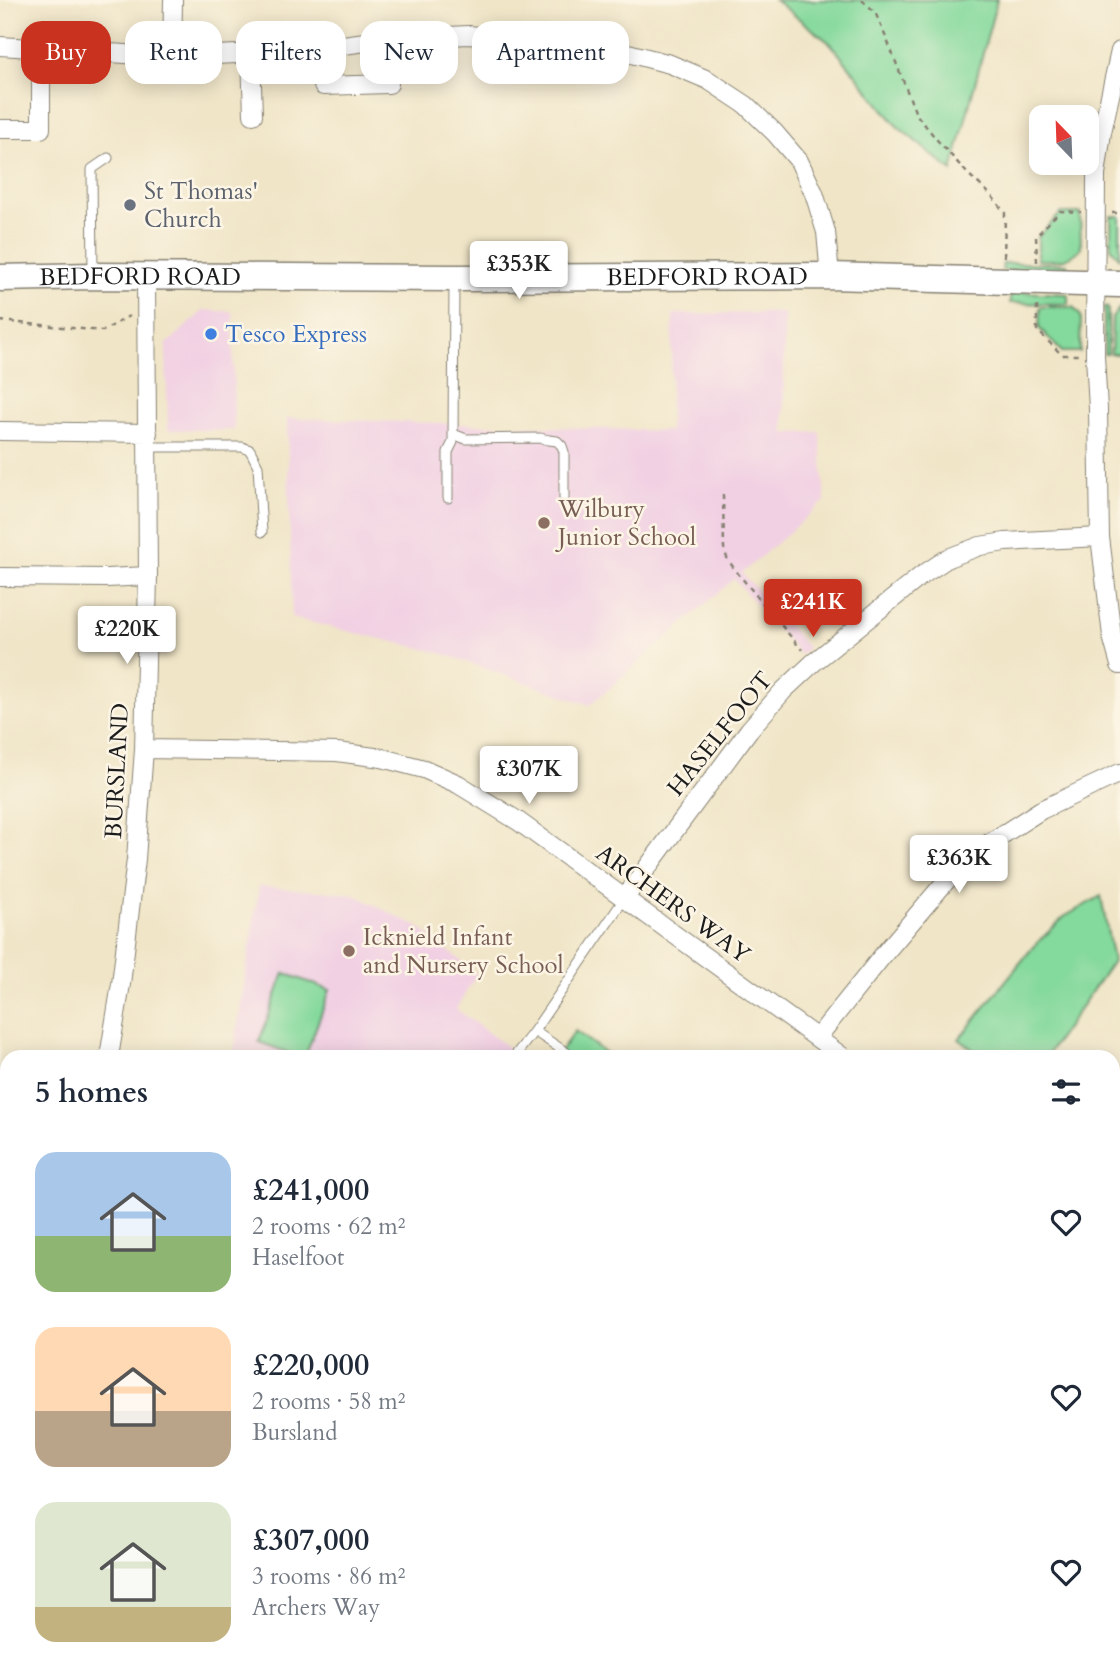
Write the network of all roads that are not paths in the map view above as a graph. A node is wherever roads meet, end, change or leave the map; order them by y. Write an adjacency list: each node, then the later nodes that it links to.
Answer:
1 (173, 0): 2 (street)
2 (173, 21)
3 (458, 36): 16 (street)
4 (0, 46): 5 (street)
5 (21, 48)
6 (1120, 51): 19 (street)
7 (41, 84): 12 (street)
8 (252, 84): 11 (street)
9 (389, 84): 10 (street)
10 (323, 86)
11 (253, 115)
12 (0, 130)
13 (107, 158): 14 (lane)
14 (93, 276): 15 (street, BEDFORD ROAD); 17 (street, BEDFORD ROAD)
15 (146, 276): 18 (street, BEDFORD ROAD); 22 (street, BURSLAND)
16 (830, 276): 18 (street, BEDFORD ROAD); 19 (street, BEDFORD ROAD)
17 (0, 278)
18 (454, 278): 21 (lane)
19 (1108, 284): 26 (street)
20 (0, 431): 22 (street)
21 (453, 434): 23 (lane); 24 (lane)
22 (148, 440): 25 (lane); 27 (street, BURSLAND)
23 (449, 498)
24 (564, 498)
25 (262, 532)
26 (1100, 537): 29 (street); 32 (street, HASELFOOT)
27 (148, 576): 28 (street); 30 (street, BURSLAND)
28 (0, 577)
29 (1120, 666)
30 (144, 748): 32 (street, ARCHERS WAY); 35 (street, BURSLAND)
31 (1120, 773): 34 (street)
32 (624, 898): 33 (lane); 34 (street, ARCHERS WAY)
33 (534, 1031): 36 (lane); 37 (lane)
34 (817, 1038): 38 (street, ARCHERS WAY)
35 (110, 1050)
36 (519, 1050)
37 (562, 1050)
38 (834, 1050)

